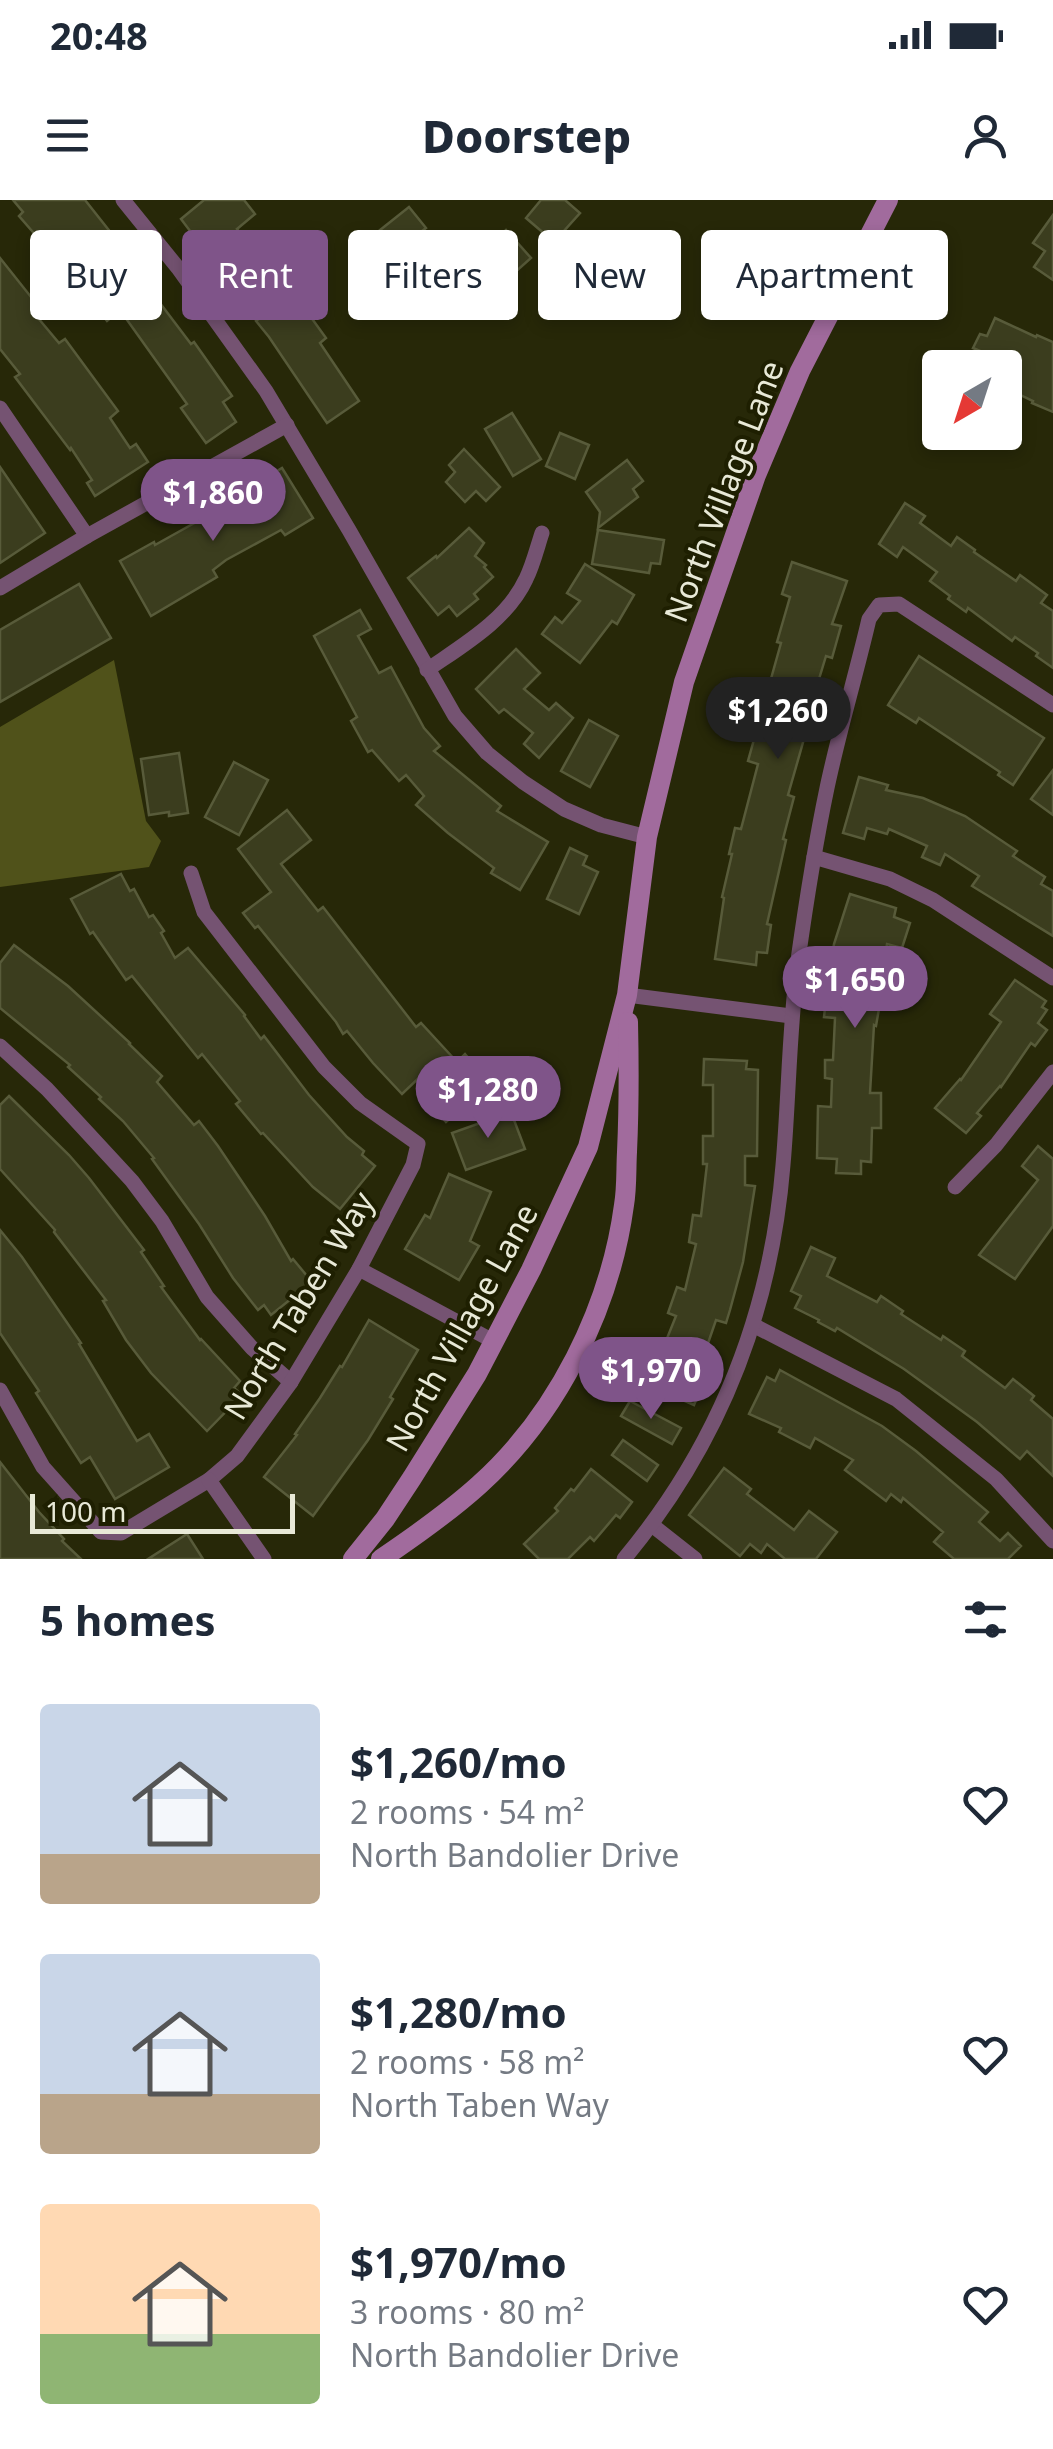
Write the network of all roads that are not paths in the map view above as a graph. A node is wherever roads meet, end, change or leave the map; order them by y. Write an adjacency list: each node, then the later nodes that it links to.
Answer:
1 (123, 200): 4 (street)
2 (888, 200): 10 (street, North Village Lane)
3 (0, 408): 6 (street)
4 (286, 425): 6 (street); 8 (street)
5 (542, 534): 8 (street)
6 (87, 536): 7 (street)
7 (0, 588)
8 (427, 670): 10 (street)
9 (1053, 705): 11 (street)
10 (647, 837): 14 (street, North Village Lane)
11 (814, 857): 13 (street); 15 (street)
12 (191, 873): 19 (street, North Taben Way)
13 (1053, 978)
14 (627, 995): 15 (street); 21 (street, North Village Lane); 29 (street, North Village Lane)
15 (791, 1016): 20 (street)
16 (0, 1046): 22 (street)
17 (1053, 1072): 18 (street)
18 (955, 1187)
19 (359, 1269): 21 (street); 22 (street, North Taben Way)
20 (753, 1324): 25 (street); 26 (street)
21 (495, 1342): 28 (street, North Village Lane)
22 (291, 1382): 24 (street, North Taben Way)
23 (0, 1390): 24 (street, North Taben Way)
24 (209, 1480): 27 (street)
25 (652, 1525): 30 (street); 31 (street)
26 (1053, 1541)
27 (264, 1559)
28 (353, 1559)
29 (381, 1559)
30 (624, 1559)
31 (695, 1559)

